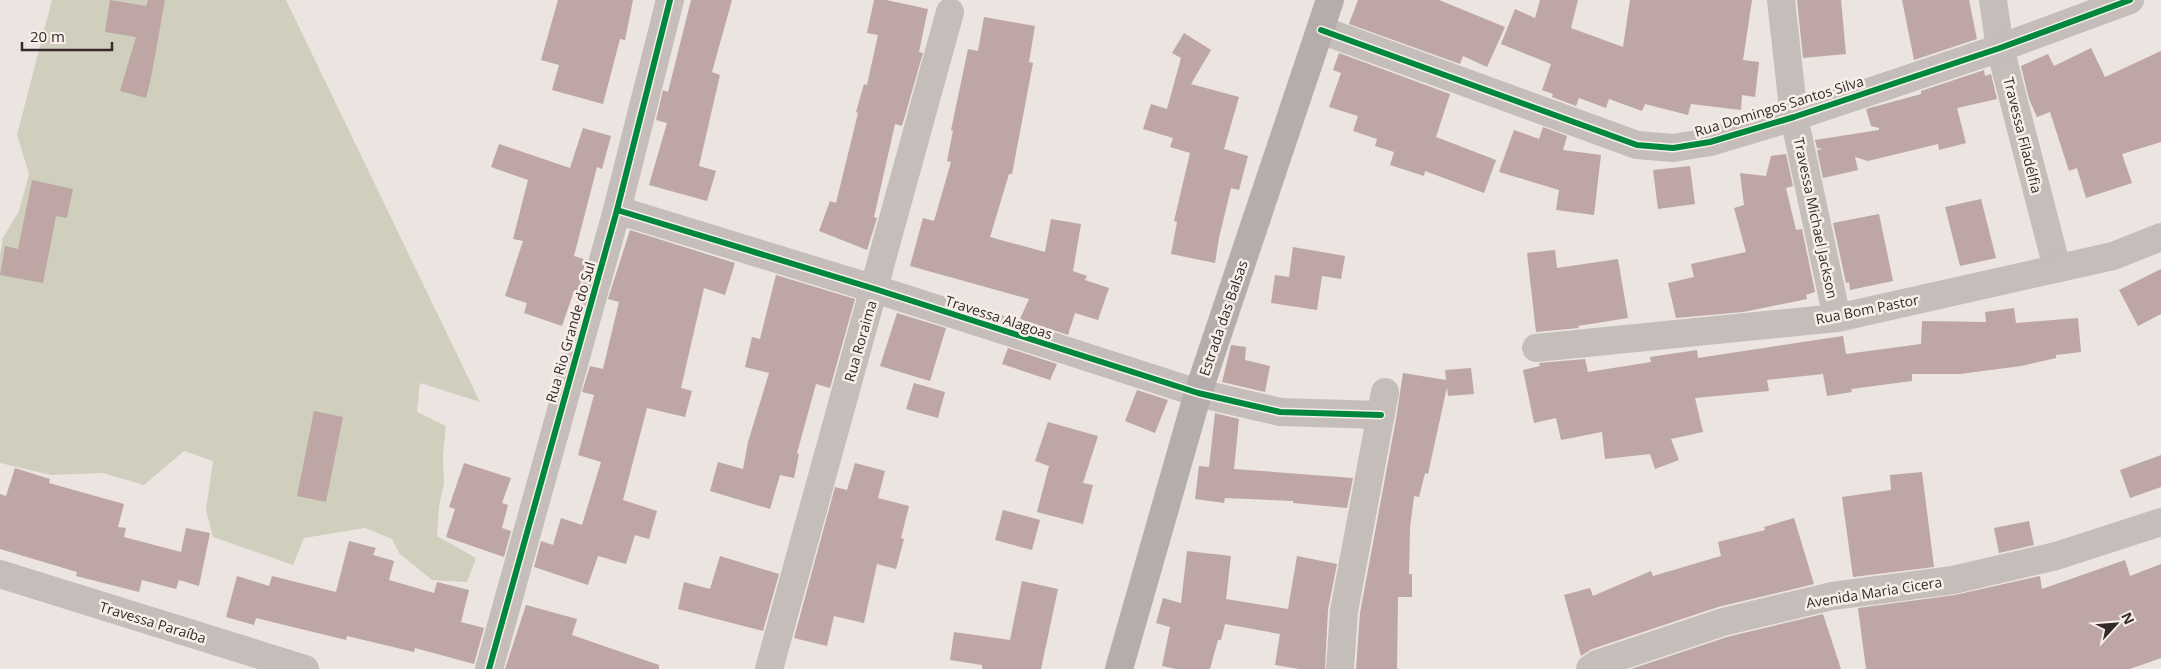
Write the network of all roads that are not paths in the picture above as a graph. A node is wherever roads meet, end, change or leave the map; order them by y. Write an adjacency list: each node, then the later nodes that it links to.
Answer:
1 (670, 0): 10 (street, Rua Rio Grande do Sul)
2 (1330, 0): 7 (street, Estrada das Balsas)
3 (1780, 0): 9 (street, Travessa Michael Jackson)
4 (1993, 0): 8 (street, Travessa Filadélfia)
5 (2130, 0): 8 (street, Rua Domingos Santos Silva)
6 (950, 12): 13 (street, Rua Roraima)
7 (1321, 30): 9 (street, Rua Domingos Santos Silva); 16 (street, Estrada das Balsas)
8 (2000, 48): 9 (street, Rua Domingos Santos Silva); 12 (street, Travessa Filadélfia)
9 (1794, 116): 14 (street, Travessa Michael Jackson)
10 (617, 210): 13 (street, Travessa Alagoas); 20 (street, Rua Rio Grande do Sul)
11 (2161, 237): 12 (street, Rua Bom Pastor)
12 (2057, 268): 14 (street, Rua Bom Pastor)
13 (874, 289): 16 (street, Travessa Alagoas); 21 (street, Rua Roraima)
14 (1837, 318): 15 (street, Rua Bom Pastor)
15 (1536, 348)
16 (1198, 393): 22 (street, Estrada das Balsas); 23 (street, Travessa Alagoas)
17 (2161, 522): 24 (street, Avenida Maria Cicera)
18 (0, 574): 19 (street, Travessa Paraíba)
19 (305, 669)
20 (489, 669)
21 (769, 669)
22 (1119, 669)
23 (1340, 669)
24 (1590, 669)

